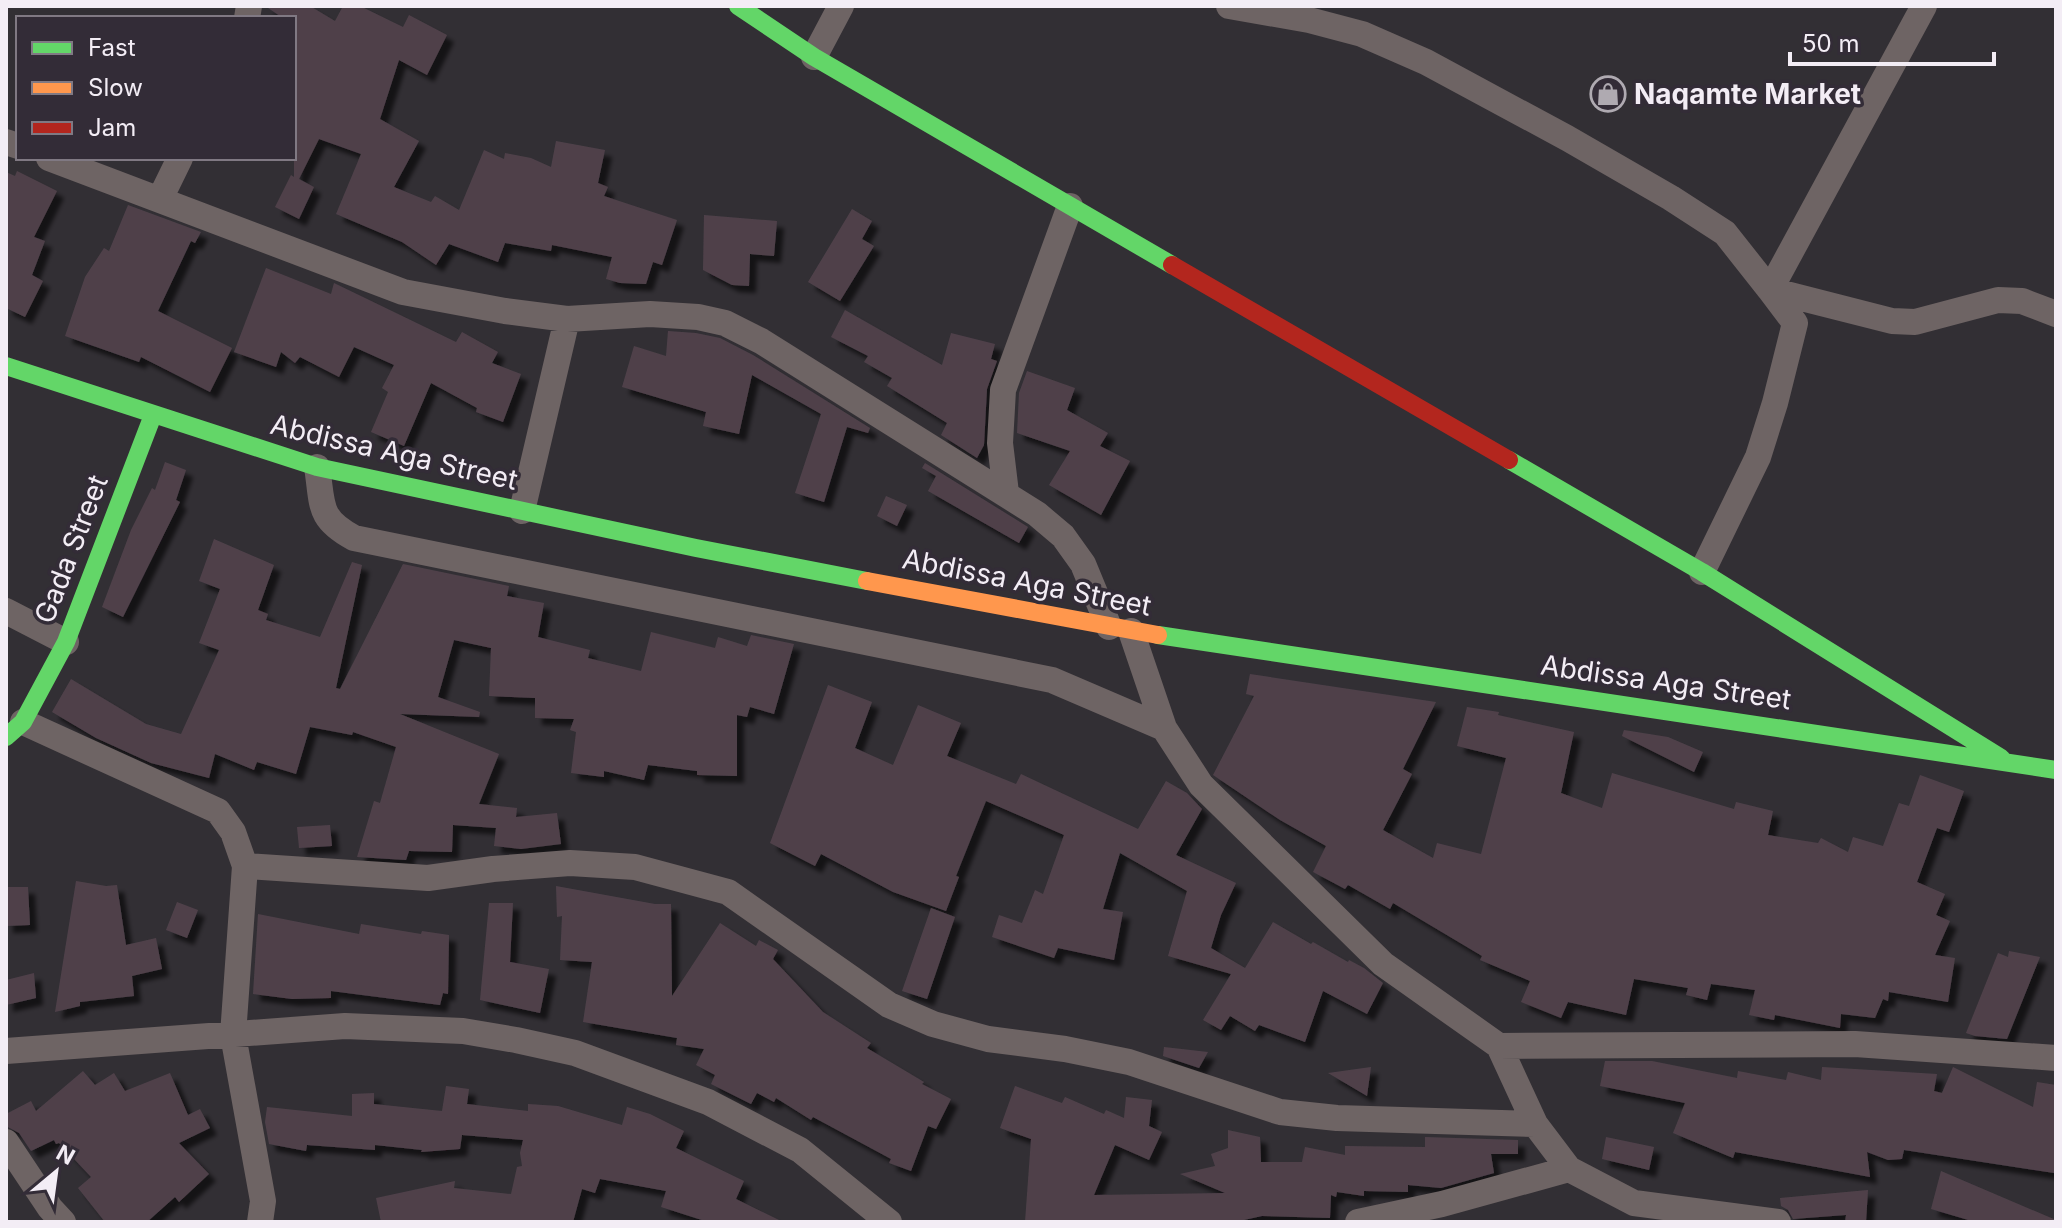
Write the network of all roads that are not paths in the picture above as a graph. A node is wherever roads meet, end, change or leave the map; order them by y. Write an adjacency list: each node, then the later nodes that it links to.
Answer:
1 (738, 6): 5 (main road)
2 (841, 6): 5 (street)
3 (1229, 6): 10 (street)
4 (1924, 6): 10 (street)
5 (814, 57): 9 (main road)
6 (54, 160): 8 (street)
7 (179, 160): 8 (street)
8 (160, 199): 12 (street)
9 (1070, 206): 16 (street); 18 (main road)
10 (1770, 290): 11 (street); 18 (street)
11 (2056, 314)
12 (567, 319): 16 (street); 17 (street)
13 (6, 366): 14 (main road, Abdissa Aga Street)
14 (153, 415): 15 (main road, Abdissa Aga Street); 21 (main road, Gada Street)
15 (317, 467): 17 (main road, Abdissa Aga Street); 22 (street)
16 (1006, 493): 20 (street)
17 (522, 511): 20 (main road, Abdissa Aga Street)
18 (1702, 572): 24 (main road)
19 (6, 611): 21 (street)
20 (1120, 629): 22 (street); 24 (main road, Abdissa Aga Street)
21 (66, 642): 23 (main road, Gada Street)
22 (1164, 728): 28 (street)
23 (14, 729): 26 (street)
24 (2004, 760): 25 (main road, Abdissa Aga Street)
25 (2056, 770)
26 (245, 866): 27 (street); 31 (street)
27 (233, 1035): 29 (street); 36 (street); 37 (street)
28 (1499, 1046): 30 (street); 31 (street)
29 (6, 1051)
30 (2056, 1058)
31 (1535, 1124): 33 (street)
32 (6, 1142): 35 (street)
33 (1569, 1169): 34 (street); 38 (street)
34 (1642, 1212): 39 (street)
35 (63, 1222)
36 (260, 1222)
37 (889, 1222)
38 (1358, 1222)
39 (1778, 1222)

